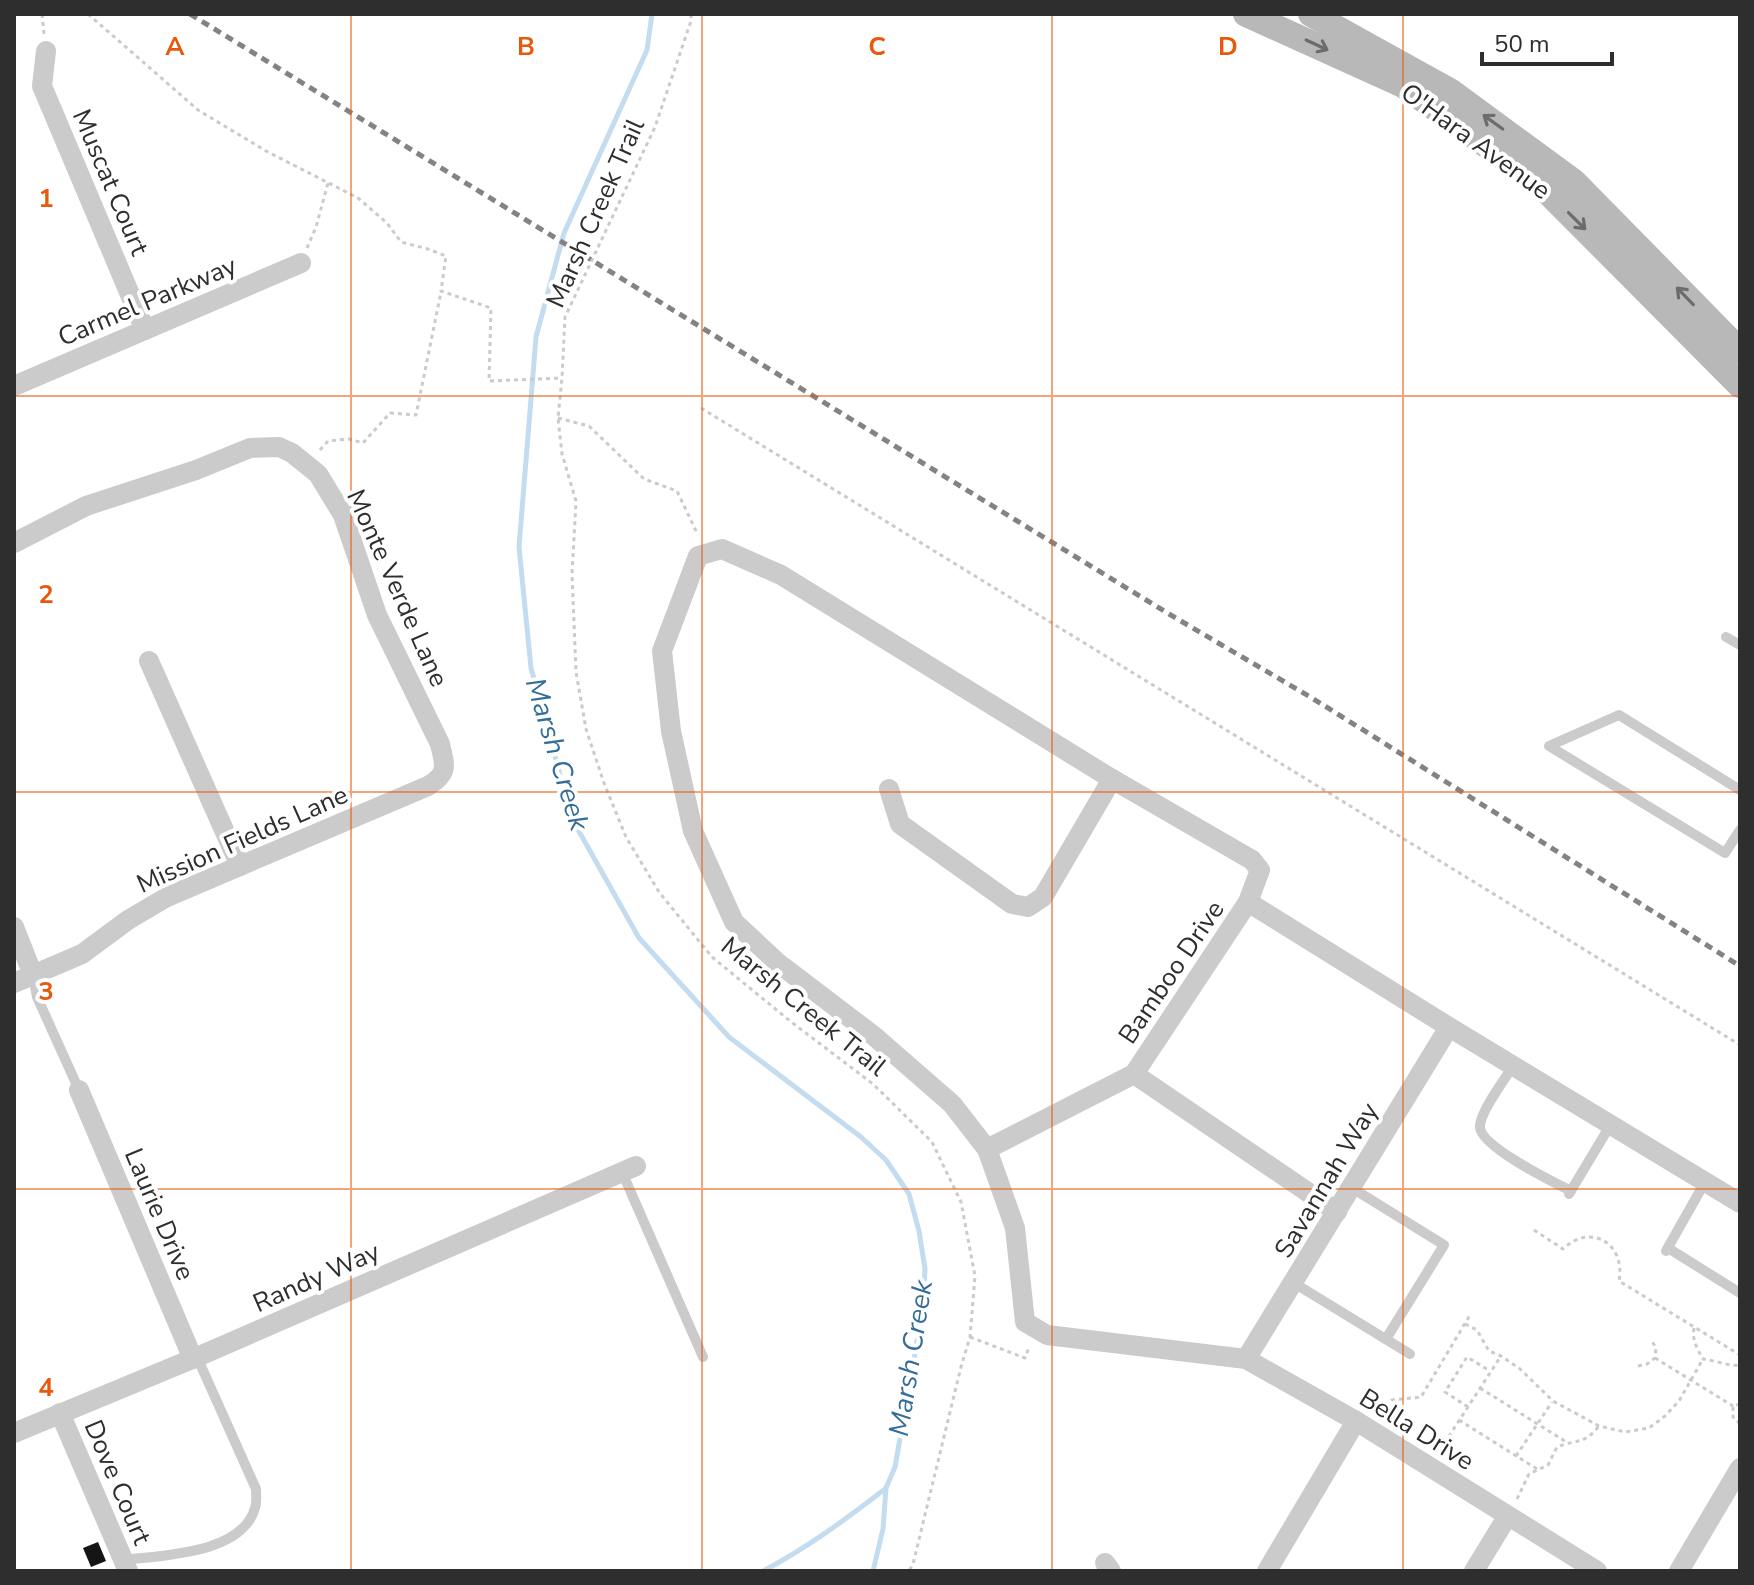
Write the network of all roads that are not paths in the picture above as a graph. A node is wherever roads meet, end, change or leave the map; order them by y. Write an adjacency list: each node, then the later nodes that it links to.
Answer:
1 (1246, 14): 7 (street, O'Hara Avenue, one-way to 7)
2 (1311, 14): 6 (street, O'Hara Avenue, one-way to 2)
3 (46, 51): 5 (street, Muscat Court)
4 (301, 263): 5 (street, Carmel Parkway)
5 (145, 330): 8 (street, Carmel Parkway)
6 (1740, 351)
7 (1740, 385)
8 (14, 386)
9 (14, 543): 13 (street, Monte Verde Lane)
10 (1726, 637): 11 (lane)
11 (1740, 645)
12 (149, 661): 18 (street)
13 (445, 765): 18 (street, Mission Fields Lane)
14 (1112, 779): 15 (street); 19 (street); 27 (street)
15 (889, 789)
16 (1740, 790): 17 (lane)
17 (1740, 830)
18 (240, 866): 21 (street, Mission Fields Lane)
19 (1248, 902): 22 (street, Bamboo Drive); 24 (street, Bamboo Drive)
20 (14, 927): 21 (street)
21 (24, 979): 25 (lane)
22 (1449, 1027): 23 (street, Bamboo Drive); 30 (street, Savannah Way)
23 (1513, 1066): 26 (street, Bamboo Drive); 26 (lane)
24 (1134, 1074): 27 (street, Bamboo Drive); 32 (street)
25 (79, 1090): 38 (street, Laurie Drive)
26 (1611, 1124): 29 (street, Bamboo Drive)
27 (987, 1149): 39 (street, Bella Drive)
28 (629, 1169): 37 (lane); 38 (street, Randy Way)
29 (1705, 1182): 31 (street, Bamboo Drive); 34 (lane)
30 (1352, 1188): 32 (street, Savannah Way); 35 (lane)
31 (1740, 1203)
32 (1337, 1212): 33 (street, Savannah Way)
33 (1294, 1283): 35 (lane); 39 (street, Savannah Way)
34 (1740, 1293)
35 (1386, 1339): 36 (lane)
36 (1410, 1354)
37 (703, 1357)
38 (195, 1358): 40 (street, Randy Way); 45 (lane)
39 (1246, 1359): 41 (street, Bella Drive)
40 (60, 1413): 42 (street, Randy Way); 45 (street, Dove Court)
41 (1363, 1426): 44 (street, Bella Drive); 46 (street)
42 (14, 1433)
43 (1740, 1468): 49 (street)
44 (1507, 1517): 47 (street); 48 (street, Bella Drive)
45 (126, 1566)
46 (1267, 1571)
47 (1474, 1571)
48 (1597, 1571)
49 (1679, 1571)

